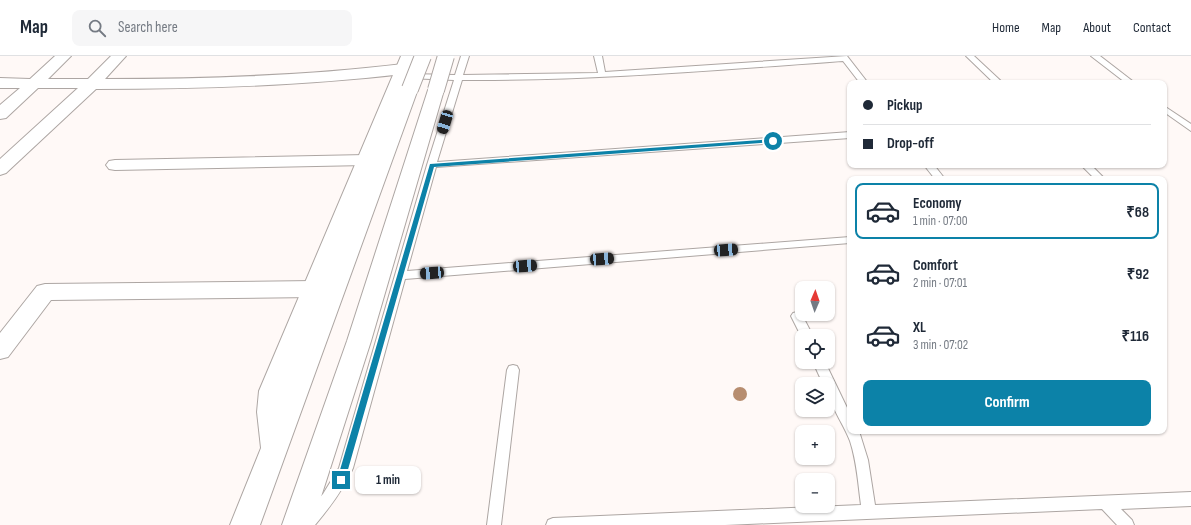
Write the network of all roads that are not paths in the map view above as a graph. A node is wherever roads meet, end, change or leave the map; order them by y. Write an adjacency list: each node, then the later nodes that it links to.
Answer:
1 (64, 56): 17 (street)
2 (119, 56): 18 (street)
3 (423, 56): 10 (street, bridge)
4 (446, 56): 44 (street, bridge)
5 (465, 56): 12 (lane)
6 (598, 56): 11 (lane)
7 (970, 56): 14 (lane)
8 (1095, 56): 15 (lane)
9 (844, 57): 11 (lane); 13 (lane)
10 (405, 73): 12 (lane); 18 (street); 23 (street); 39 (street)
11 (602, 74): 12 (lane)
12 (458, 79): 25 (lane)
13 (862, 80)
14 (996, 80)
15 (1127, 80)
16 (0, 83): 17 (street)
17 (33, 83): 18 (street); 20 (street)
18 (92, 84): 28 (street)
19 (1167, 111): 21 (lane)
20 (0, 114)
21 (1191, 128)
22 (847, 136): 25 (lane)
23 (366, 160): 24 (street); 33 (street)
24 (115, 165)
25 (432, 165): 32 (lane)
26 (931, 168): 29 (lane)
27 (1089, 168): 30 (lane)
28 (0, 169)
29 (938, 176)
30 (1097, 176)
31 (847, 240): 32 (lane)
32 (401, 275): 45 (lane)
33 (314, 288): 34 (street); 39 (street)
34 (0, 350)
35 (822, 369): 37 (lane)
36 (513, 370): 46 (lane)
37 (847, 422)
38 (853, 434): 42 (lane)
39 (274, 449): 43 (street)
40 (1191, 499): 41 (lane)
41 (1106, 503): 42 (lane); 48 (lane)
42 (869, 511): 47 (lane)
43 (245, 525)
44 (297, 525)
45 (305, 525)
46 (494, 525)
47 (553, 525)
48 (1126, 525)

